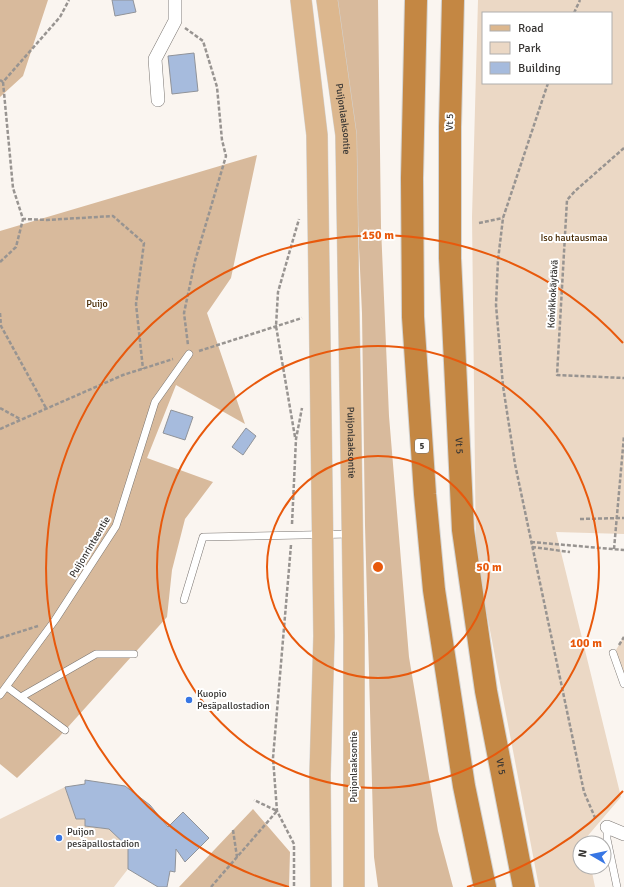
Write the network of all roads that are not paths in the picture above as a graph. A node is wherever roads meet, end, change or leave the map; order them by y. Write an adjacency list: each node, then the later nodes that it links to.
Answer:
1 (176, 0): 6 (street)
2 (301, 0): 8 (main road)
3 (327, 0): 9 (main road, Puijonlaaksontie)
4 (416, 0): 22 (highway, 5)
5 (453, 0): 23 (highway, Vt 5)
6 (158, 100)
7 (189, 354): 14 (lane, Puijonrinteentie)
8 (322, 534): 9 (lane); 10 (lane); 20 (main road)
9 (352, 534): 21 (main road, Puijonlaaksontie)
10 (184, 600)
11 (613, 653): 13 (lane)
12 (134, 654): 16 (lane)
13 (624, 684)
14 (7, 687): 15 (lane, Puijonrinteentie); 16 (lane)
15 (0, 695)
16 (21, 697): 17 (lane)
17 (65, 730)
18 (607, 833): 19 (street); 24 (lane)
19 (624, 834)
20 (321, 887)
21 (354, 887)
22 (485, 887)
23 (524, 887)
24 (617, 887)

